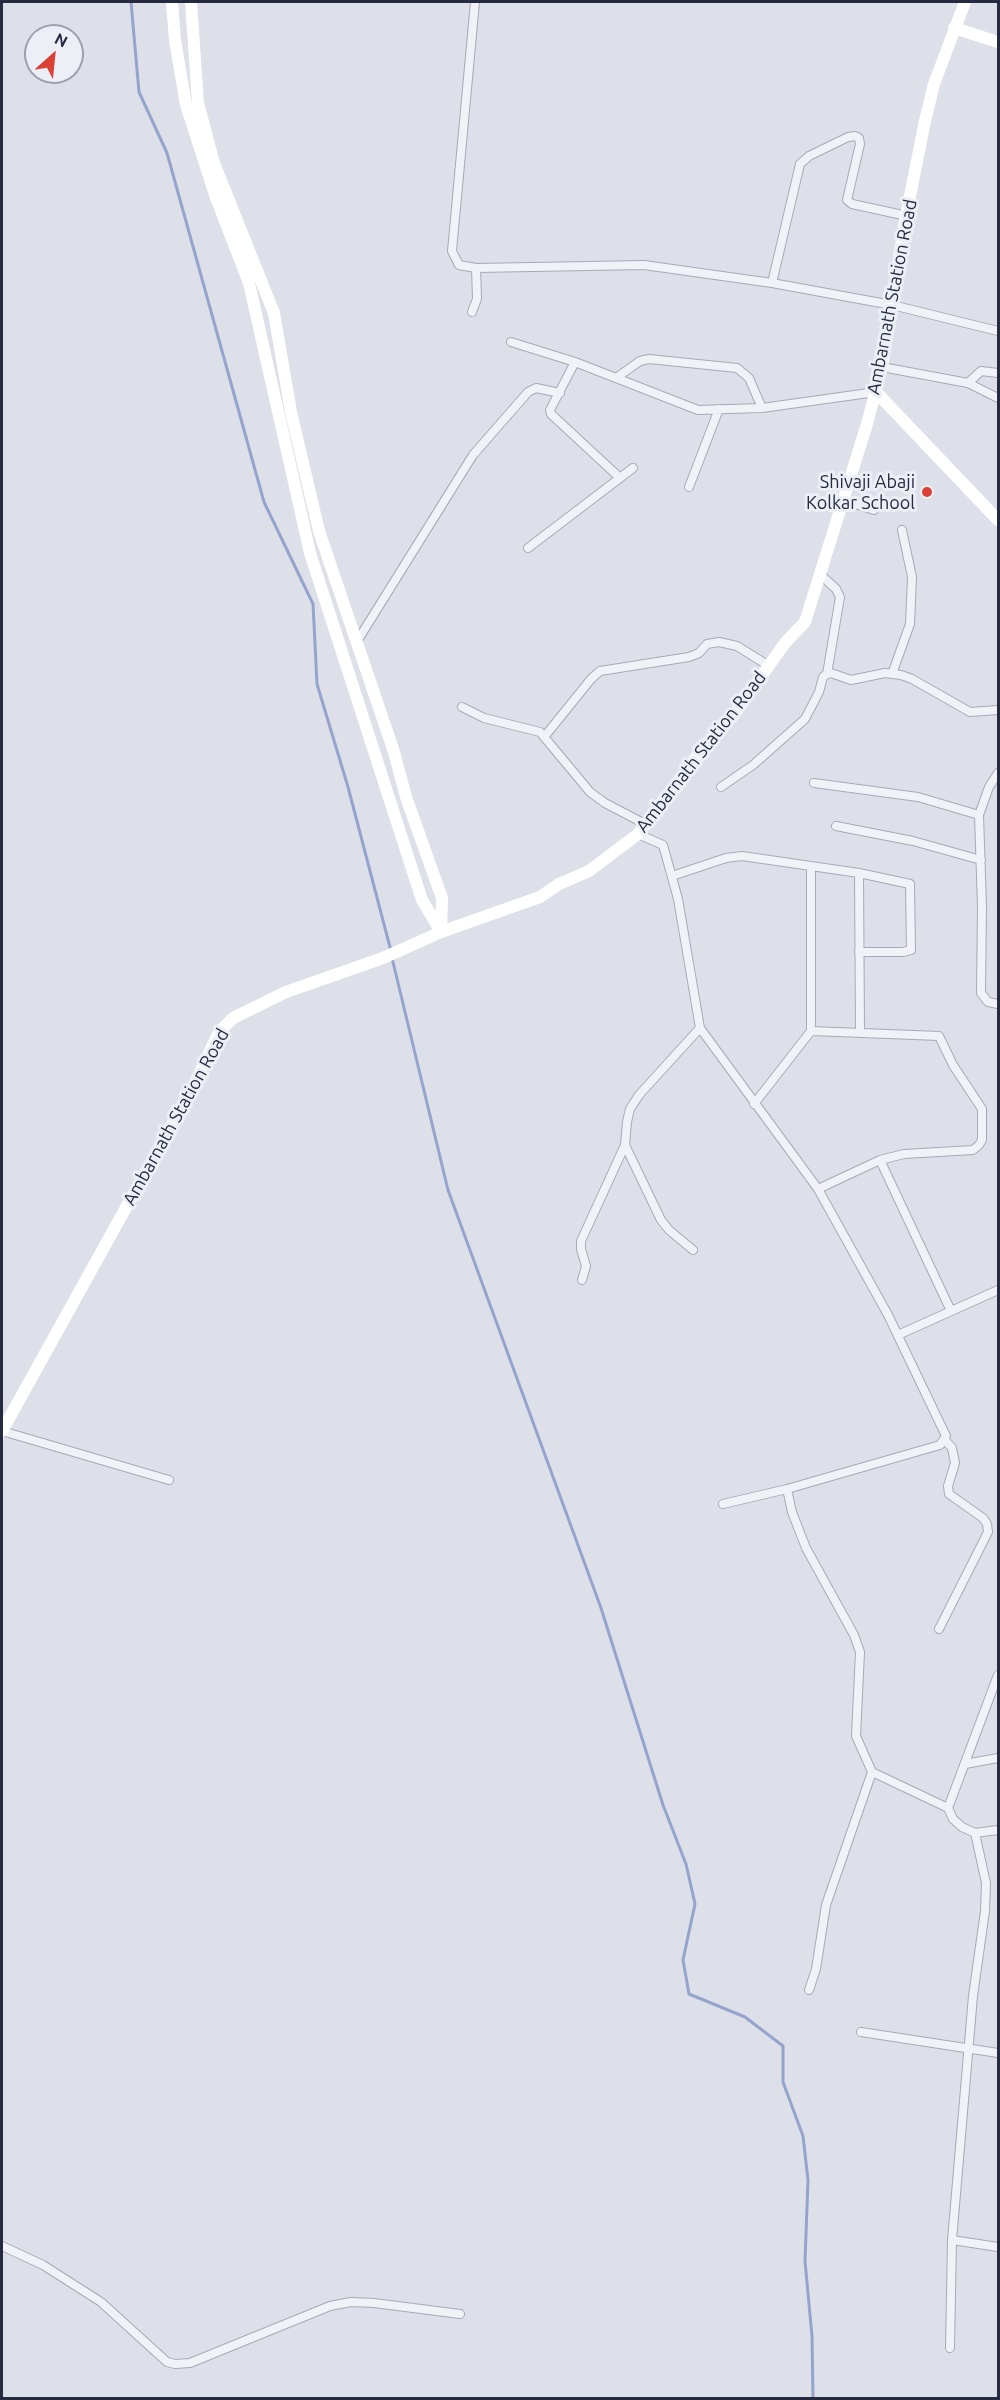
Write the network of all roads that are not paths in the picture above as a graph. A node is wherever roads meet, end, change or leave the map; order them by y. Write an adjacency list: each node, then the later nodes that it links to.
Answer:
1 (172, 2): 50 (main road)
2 (191, 2): 33 (main road)
3 (475, 2): 8 (street)
4 (965, 2): 5 (main road, Ambarnath Station Road)
5 (954, 28): 6 (main road); 7 (main road, Ambarnath Station Road)
6 (999, 42)
7 (907, 216): 9 (street); 10 (main road, Ambarnath Station Road)
8 (476, 267): 9 (street); 11 (street)
9 (772, 283): 10 (street)
10 (892, 305): 12 (street); 15 (main road, Ambarnath Station Road)
11 (472, 312)
12 (999, 331)
13 (512, 342): 14 (street)
14 (575, 362): 17 (street); 20 (street)
15 (882, 368): 18 (street); 19 (main road, Ambarnath Station Road)
16 (999, 373): 18 (street)
17 (616, 378): 22 (street); 23 (street)
18 (968, 383): 21 (street)
19 (876, 392): 22 (street); 27 (main road, Ambarnath Station Road); 29 (main road)
20 (560, 393): 25 (street); 33 (street)
21 (999, 398)
22 (762, 408): 23 (street)
23 (719, 409): 26 (street)
24 (633, 468): 25 (street)
25 (620, 478): 31 (street)
26 (689, 486)
27 (843, 500): 28 (street); 32 (main road, Ambarnath Station Road)
28 (874, 510)
29 (999, 520)
30 (902, 531): 36 (street)
31 (528, 548)
32 (821, 575): 34 (main road, Ambarnath Station Road); 35 (street)
33 (356, 643): 50 (main road)
34 (769, 666): 39 (street); 45 (main road, Ambarnath Station Road)
35 (827, 674): 36 (street); 42 (street)
36 (892, 674): 38 (street)
37 (462, 707): 39 (street)
38 (999, 710)
39 (545, 736): 45 (street)
40 (999, 773): 43 (street)
41 (814, 783): 43 (street)
42 (720, 787)
43 (979, 815): 46 (street)
44 (836, 826): 46 (street)
45 (642, 829): 49 (street); 50 (main road, Ambarnath Station Road)
46 (981, 860): 52 (street)
47 (811, 866): 48 (street); 49 (street); 54 (street)
48 (859, 873): 51 (street); 51 (street)
49 (672, 876): 53 (street)
50 (441, 932): 65 (main road, Ambarnath Station Road)
51 (859, 952): 55 (street)
52 (999, 1004)
53 (700, 1028): 56 (street); 57 (street)
54 (812, 1031): 55 (street); 56 (street)
55 (860, 1032): 58 (street)
56 (754, 1104): 59 (street)
57 (625, 1145): 60 (street); 61 (street)
58 (880, 1160): 59 (street); 63 (street)
59 (818, 1189): 64 (street)
60 (693, 1250)
61 (582, 1280)
62 (999, 1290): 63 (street)
63 (951, 1311): 64 (street)
64 (898, 1335): 66 (street)
65 (2, 1431): 67 (street)
66 (945, 1440): 68 (street); 70 (street)
67 (169, 1480)
68 (787, 1489): 69 (street); 74 (street)
69 (723, 1504)
70 (939, 1629)
71 (999, 1675): 73 (street)
72 (999, 1758): 73 (street)
73 (965, 1764): 75 (street)
74 (872, 1772): 75 (street); 78 (street)
75 (948, 1808): 77 (street)
76 (999, 1830): 77 (street)
77 (975, 1833): 80 (street)
78 (809, 1990)
79 (861, 2032): 80 (street)
80 (969, 2049): 81 (street); 82 (street)
81 (999, 2053)
82 (952, 2240): 84 (street); 86 (street)
83 (2, 2246): 85 (street)
84 (999, 2247)
85 (460, 2314)
86 (950, 2348)

